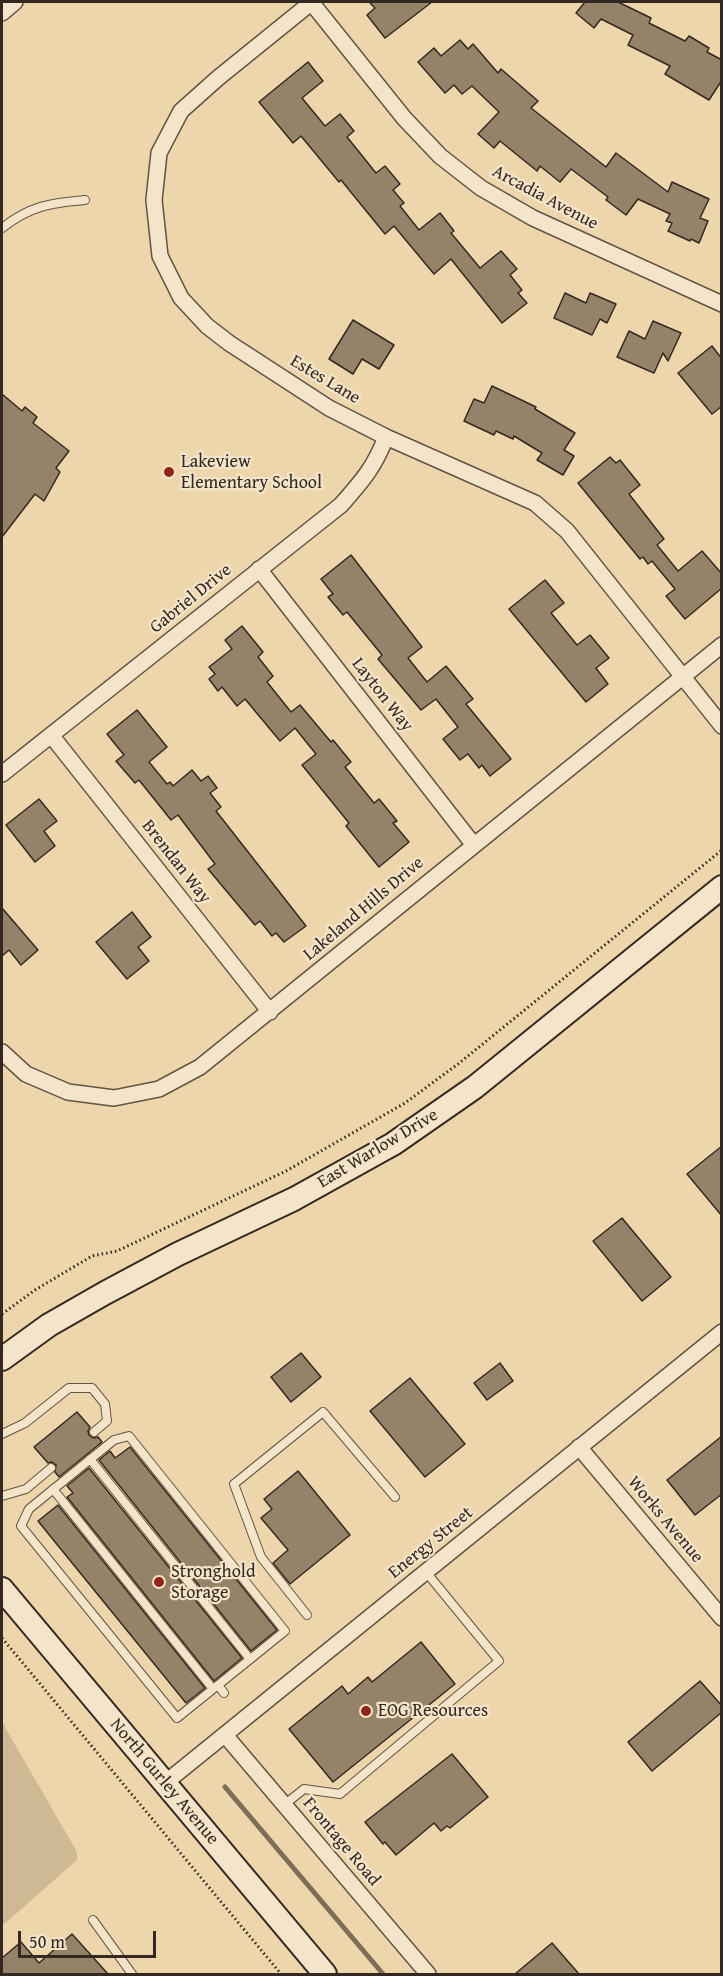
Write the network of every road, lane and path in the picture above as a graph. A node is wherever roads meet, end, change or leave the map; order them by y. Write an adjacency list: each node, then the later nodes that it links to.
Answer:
1 (15, 2): 3 (street)
2 (311, 2): 6 (street, Arcadia Avenue); 7 (street, Estes Lane)
3 (2, 13)
4 (85, 200): 5 (lane)
5 (2, 228)
6 (722, 304)
7 (386, 437): 8 (street, Gabriel Drive); 10 (street, Estes Lane)
8 (259, 569): 12 (street, Gabriel Drive); 14 (street, Layton Way)
9 (722, 645): 10 (street, Lakeland Hills Drive)
10 (682, 677): 11 (street, Estes Lane); 14 (street, Lakeland Hills Drive)
11 (722, 726)
12 (51, 735): 13 (street, Gabriel Drive); 17 (street, Brendan Way)
13 (2, 774)
14 (474, 844): 17 (street, Lakeland Hills Drive)
15 (722, 850): 19 (path)
16 (722, 887): 20 (street, East Warlow Drive)
17 (270, 1012): 18 (street, Lakeland Hills Drive)
18 (2, 1052)
19 (2, 1314)
20 (49, 1325): 22 (street); 23 (street, East Warlow Drive)
21 (722, 1332): 26 (street, Energy Street)
22 (2, 1346)
23 (2, 1359)
24 (94, 1432): 25 (lane)
25 (2, 1434)
26 (579, 1447): 32 (street, Energy Street); 35 (street, Works Avenue)
27 (90, 1459): 29 (lane); 37 (lane); 37 (lane)
28 (51, 1468): 30 (lane)
29 (53, 1489): 38 (lane); 38 (lane)
30 (2, 1496)
31 (395, 1497): 34 (lane)
32 (426, 1572): 40 (street, Energy Street); 42 (lane)
33 (2, 1589): 41 (street, North Gurley Avenue)
34 (307, 1616)
35 (722, 1618)
36 (2, 1638): 45 (path)
37 (250, 1659): 38 (lane)
38 (215, 1687): 39 (lane)
39 (224, 1693)
40 (225, 1735): 41 (street, Energy Street); 42 (street, Frontage Road)
41 (165, 1783): 46 (street, North Gurley Avenue)
42 (284, 1805): 47 (street, Frontage Road)
43 (93, 1920): 44 (lane)
44 (132, 1974)
45 (281, 1974)
46 (326, 1974)
47 (428, 1974)

